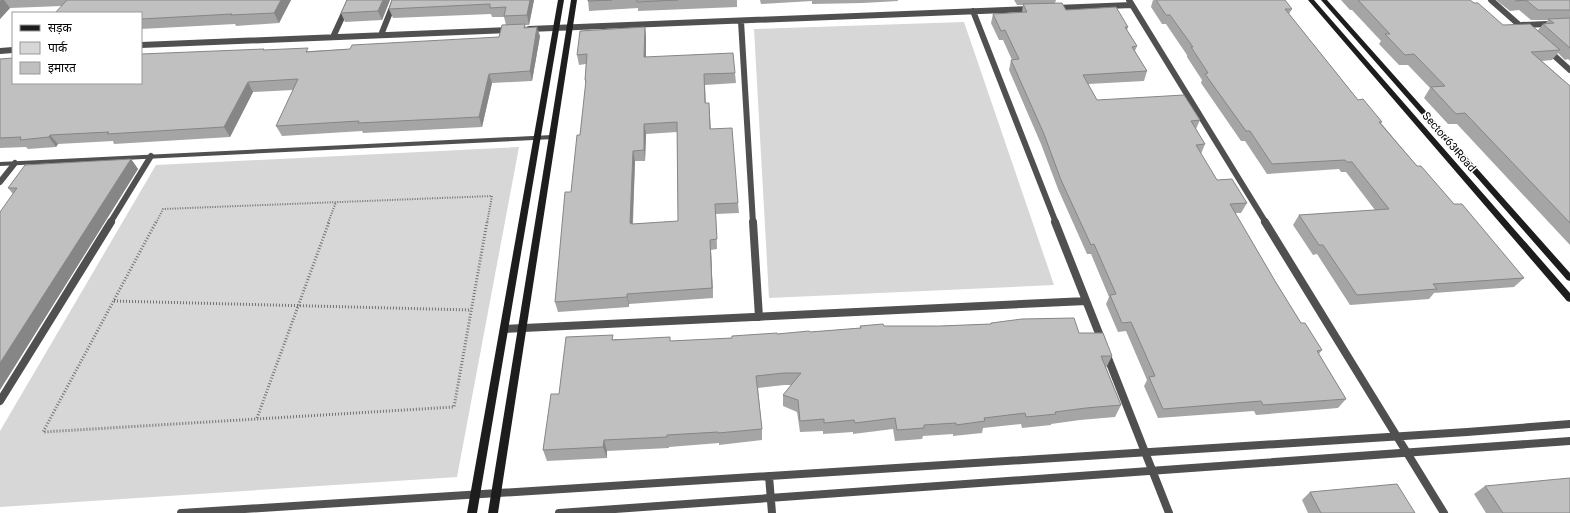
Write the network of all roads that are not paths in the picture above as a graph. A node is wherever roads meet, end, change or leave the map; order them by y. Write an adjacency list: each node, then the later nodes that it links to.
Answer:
1 (350, 0): 21 (lane)
2 (395, 0): 19 (lane)
3 (561, 0): 15 (street)
4 (574, 0): 16 (street)
5 (1311, 0): 34 (street, Sector 63 Road)
6 (1324, 0): 33 (street, Sector 63 Road)
7 (1491, 0): 14 (lane)
8 (1131, 2): 9 (lane); 41 (lane)
9 (1052, 8)
10 (1037, 9): 11 (lane)
11 (973, 11): 12 (lane); 35 (lane)
12 (741, 21): 16 (lane); 36 (lane)
13 (1570, 23): 14 (lane)
14 (1520, 25): 20 (lane)
15 (556, 28): 16 (lane); 18 (lane); 28 (street)
16 (570, 28): 27 (street)
17 (516, 30): 19 (lane)
18 (524, 30)
19 (381, 35): 21 (lane)
20 (1531, 35)
21 (333, 37): 22 (lane)
22 (142, 45)
23 (1542, 45): 26 (lane)
24 (12, 50): 25 (lane)
25 (0, 51)
26 (1570, 70)
27 (552, 137): 28 (street); 37 (street)
28 (537, 138): 29 (street); 38 (street)
29 (151, 156): 30 (street); 39 (lane)
30 (15, 163): 31 (street); 32 (lane)
31 (0, 164)
32 (0, 182)
33 (1570, 278)
34 (1570, 299)
35 (1086, 301): 36 (lane); 43 (lane)
36 (759, 317): 37 (lane)
37 (522, 328): 38 (lane); 47 (street)
38 (504, 329): 48 (street)
39 (0, 400)
40 (1570, 424): 41 (lane)
41 (1397, 436): 43 (lane); 44 (lane)
42 (1570, 441): 44 (lane)
43 (1145, 452): 45 (lane); 46 (lane)
44 (1408, 454): 45 (lane); 56 (lane)
45 (1153, 472): 49 (lane); 55 (lane)
46 (769, 476): 47 (lane); 49 (lane)
47 (496, 493): 48 (lane); 52 (street)
48 (475, 495): 50 (lane); 51 (street)
49 (771, 498): 53 (lane); 54 (lane)
50 (181, 513)
51 (472, 513)
52 (493, 513)
53 (560, 513)
54 (772, 513)
55 (1169, 513)
56 (1444, 513)

